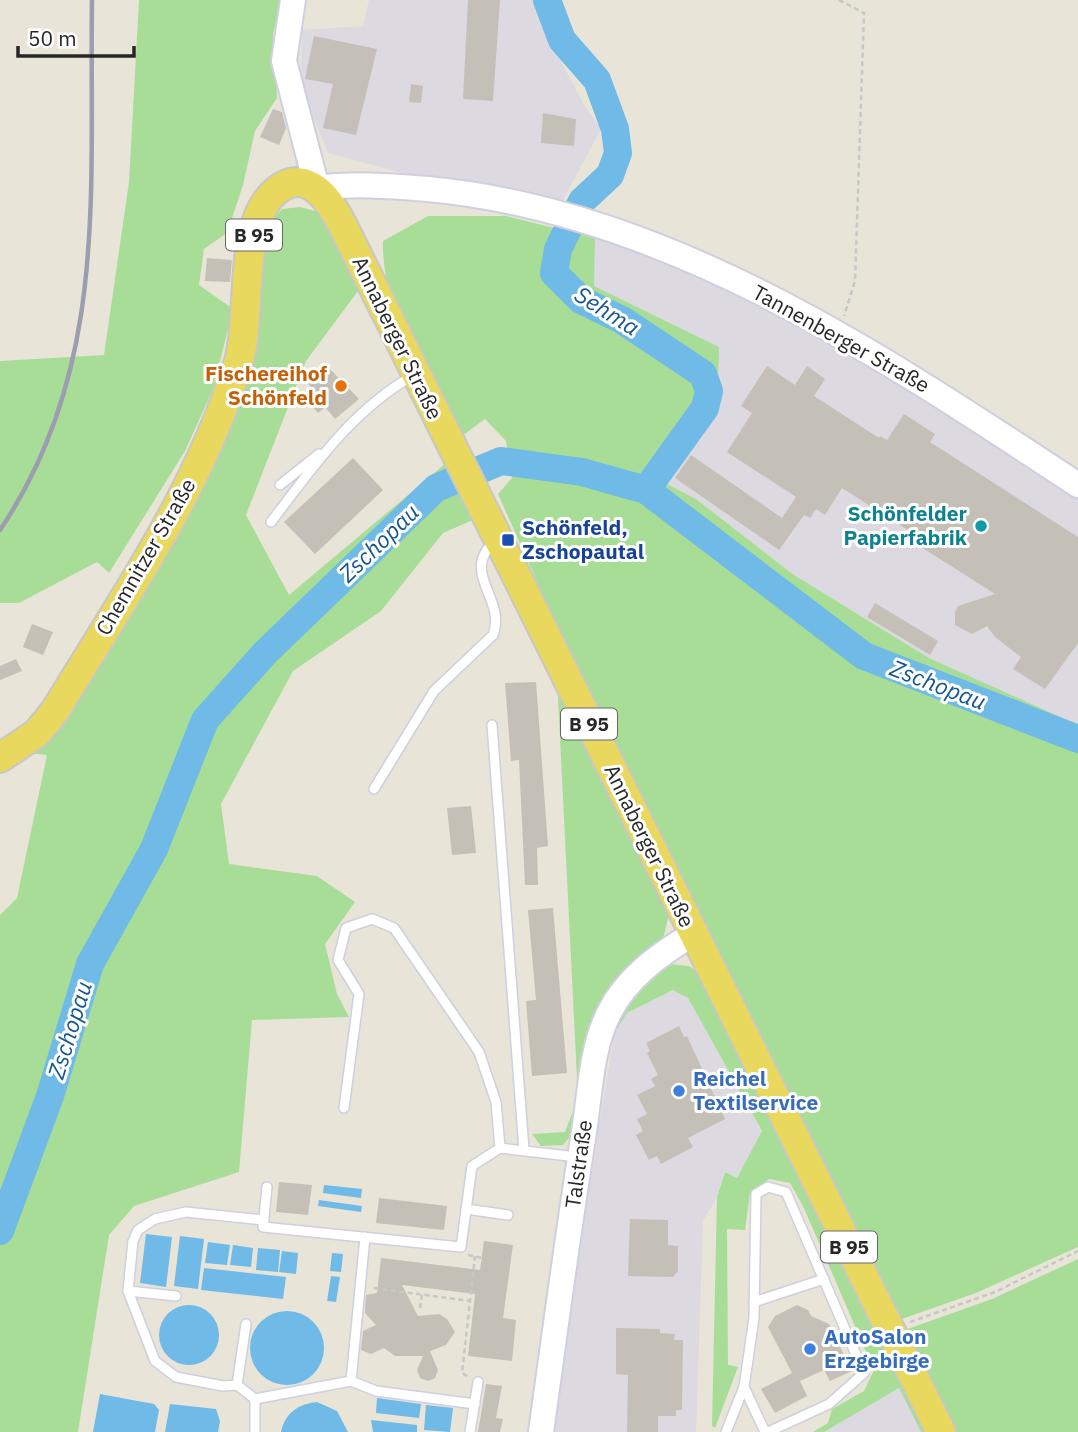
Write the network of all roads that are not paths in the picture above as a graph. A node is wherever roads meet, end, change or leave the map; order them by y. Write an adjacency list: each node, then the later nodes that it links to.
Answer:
1 (293, 0): 2 (main road)
2 (317, 188): 3 (main road, Chemnitzer Straße / B 95); 4 (main road, Annaberger Straße / B 95); 7 (main road, Tannenberger Straße)
3 (243, 327): 11 (main road, Chemnitzer Straße / B 95); 12 (main road, Chemnitzer Straße / B 95)
4 (415, 374): 5 (lane); 9 (main road, Annaberger Straße / B 95)
5 (331, 444): 6 (lane); 8 (lane)
6 (280, 485)
7 (1078, 485)
8 (271, 522)
9 (491, 527): 13 (lane); 14 (main road, Annaberger Straße / B 95)
10 (492, 725): 17 (lane)
11 (0, 739)
12 (0, 758)
13 (374, 789)
14 (693, 934): 18 (main road, Talstraße); 40 (main road, Annaberger Straße / B 95)
15 (344, 1108): 16 (lane)
16 (500, 1148): 17 (lane); 20 (lane)
17 (524, 1150): 18 (lane)
18 (580, 1158): 37 (main road, Talstraße)
19 (267, 1187): 22 (lane)
20 (466, 1209): 21 (lane); 23 (lane)
21 (508, 1215)
22 (264, 1220): 23 (lane); 25 (lane)
23 (365, 1237): 29 (lane)
24 (824, 1279): 27 (lane); 27 (lane); 39 (lane)
25 (128, 1291): 26 (lane); 31 (lane)
26 (176, 1296)
27 (754, 1302): 32 (lane)
28 (246, 1324): 31 (lane)
29 (351, 1381): 33 (lane); 34 (lane)
30 (478, 1382): 34 (lane)
31 (237, 1385): 33 (lane)
32 (744, 1387): 38 (lane); 39 (lane)
33 (255, 1399): 35 (lane)
34 (475, 1404): 36 (lane)
35 (255, 1432)
36 (470, 1432)
37 (541, 1432)
38 (726, 1432)
39 (767, 1432)
40 (941, 1432)

